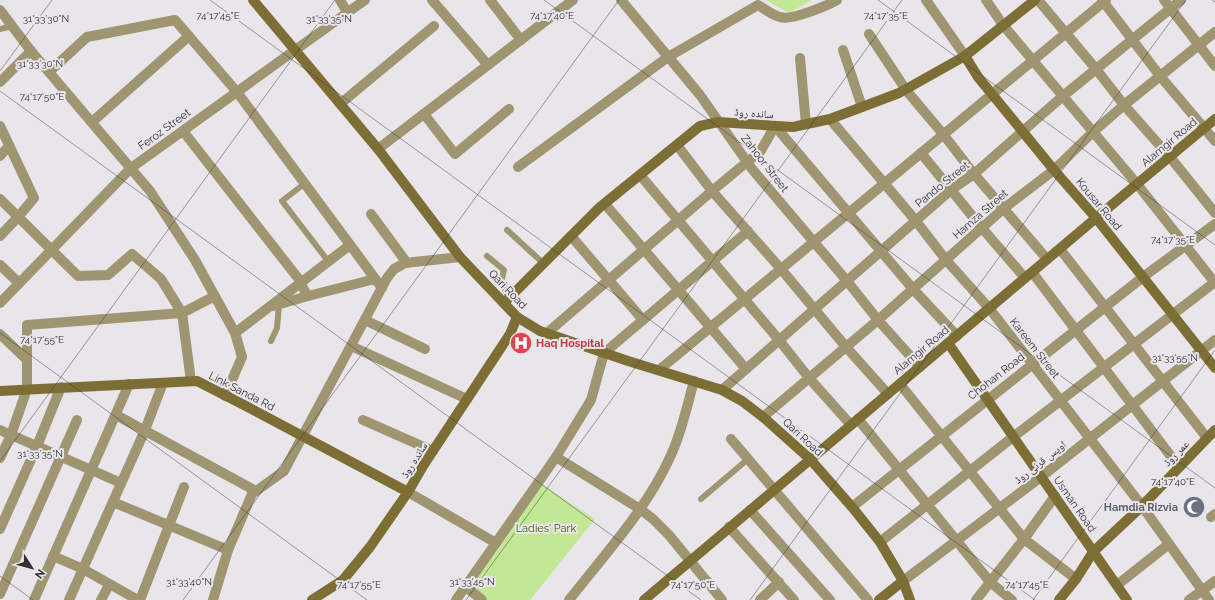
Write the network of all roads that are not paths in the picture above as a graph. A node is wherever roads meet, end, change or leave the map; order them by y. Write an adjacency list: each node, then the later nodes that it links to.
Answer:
1 (253, 0): 31 (street, Qari Road)
2 (340, 0): 19 (street)
3 (365, 0): 19 (street, Feroz Street)
4 (432, 0): 38 (street)
5 (573, 0): 28 (street)
6 (621, 0): 35 (street, Zahoor Street)
7 (837, 0): 16 (street)
8 (926, 0): 34 (street)
9 (986, 0): 20 (street)
10 (1035, 0): 20 (street, ساندہ روڈ)
11 (1038, 0): 25 (street)
12 (1164, 0): 17 (street)
13 (1181, 0): 17 (street, Pando Street)
14 (1104, 1): 25 (street); 29 (street)
15 (495, 2): 28 (street)
16 (758, 2): 35 (street)
17 (1170, 9): 29 (street, Pando Street); 30 (street)
18 (0, 10): 21 (street)
19 (347, 12): 31 (street, Feroz Street)
20 (1004, 25): 34 (street, ساندہ روڈ); 37 (street)
21 (12, 26): 23 (lane); 33 (street)
22 (434, 26): 48 (street)
23 (0, 29)
24 (1215, 32): 30 (street, Hamza Street)
25 (1066, 33): 37 (street); 40 (street)
26 (869, 34): 44 (street)
27 (189, 36): 41 (street); 45 (street); 55 (street)
28 (522, 40): 38 (street)
29 (1133, 40): 40 (street, Pando Street); 42 (street)
30 (1198, 46): 39 (street); 42 (street, Hamza Street)
31 (295, 50): 45 (street, Feroz Street); 48 (street, Qari Road)
32 (843, 50): 50 (street)
33 (31, 51): 41 (street); 43 (street)
34 (965, 56): 44 (street, ساندہ روڈ); 46 (street, Kousar Road)
35 (668, 57): 56 (street, Zahoor Street); 73 (street)
36 (800, 58): 57 (street)
37 (1033, 60): 46 (street); 47 (street)
38 (488, 65): 52 (street)
39 (1215, 66)
40 (1096, 69): 47 (street, Pando Street); 49 (street)
41 (49, 72): 55 (street)
42 (1160, 76): 49 (street, Hamza Street); 60 (street)
43 (0, 82)
44 (906, 90): 50 (street, ساندہ روڈ); 64 (street)
45 (237, 92): 61 (street, Feroz Street); 79 (street)
46 (992, 94): 62 (street, Kousar Road); 64 (street)
47 (1063, 96): 62 (street, Pando Street); 63 (street)
48 (340, 104): 68 (street, Qari Road)
49 (1124, 105): 63 (street, Hamza Street); 71 (street)
50 (862, 108): 53 (street, ساندہ روڈ)
51 (509, 109): 52 (street)
52 (424, 114): 68 (street)
53 (830, 119): 57 (street, ساندہ روڈ); 78 (street, Kareem Street)
54 (1215, 119): 60 (street, Alamgir Road)
55 (92, 122): 74 (street)
56 (718, 122): 59 (street, ساندہ روڈ); 66 (street, ساندہ روڈ); 72 (street, Zahoor Street)
57 (806, 124): 59 (street, ساندہ روڈ)
58 (0, 126): 67 (street)
59 (775, 126): 72 (street); 88 (street)
60 (1204, 128): 65 (street); 71 (street, Alamgir Road)
61 (183, 131): 74 (street, Feroz Street); 120 (street)
62 (1022, 131): 75 (street, Kousar Road); 76 (street, Pando Street)
63 (1093, 132): 75 (street, Hamza Street); 80 (street)
64 (943, 134): 69 (street); 76 (street)
65 (1215, 141)
66 (677, 145): 77 (street, ساندہ روڈ); 82 (street)
67 (9, 146): 70 (street); 89 (street)
68 (378, 149): 107 (street, Qari Road)
69 (921, 152): 78 (street); 81 (street)
70 (0, 156)
71 (1170, 157): 80 (street, Alamgir Road); 86 (street)
72 (747, 162): 82 (street); 99 (street, Zahoor Street)
73 (518, 167)
74 (130, 168): 102 (street, Feroz Street); 126 (street)
75 (1054, 170): 85 (street, Hamza Street); 90 (street, Kousar Road)
76 (974, 174): 81 (street, Pando Street); 85 (street)
77 (640, 175): 84 (street, ساندہ روڈ); 91 (street)
78 (884, 183): 88 (street); 92 (street, Kareem Street)
79 (304, 184): 100 (street); 110 (lane)
80 (1137, 184): 90 (street, Alamgir Road); 101 (street)
81 (952, 189): 92 (street, Pando Street); 94 (street)
82 (712, 191): 91 (street); 96 (street)
83 (0, 199): 89 (street)
84 (604, 204): 98 (street, ساندہ روڈ); 104 (street)
85 (1003, 209): 94 (street, Hamza Street); 108 (street)
86 (1215, 213)
87 (371, 214): 112 (street)
88 (848, 214): 99 (street); 105 (street)
89 (18, 217): 97 (street); 102 (street)
90 (1096, 218): 103 (street, Alamgir Road); 117 (street, Kousar Road)
91 (678, 220): 104 (street); 111 (street)
92 (916, 221): 105 (street, Pando Street); 109 (street, Kareem Street)
93 (1215, 224): 101 (street, Chohan Road)
94 (982, 228): 109 (street, Hamza Street); 116 (street)
95 (507, 230): 113 (lane)
96 (748, 231): 111 (street); 115 (street)
97 (0, 236)
98 (571, 236): 113 (street, ساندہ روڈ); 118 (street)
99 (814, 242): 115 (street); 119 (street, Zahoor Street)
100 (350, 245): 110 (street); 123 (street)
101 (1185, 246): 117 (street, Chohan Road); 122 (street)
102 (52, 249): 121 (street, Feroz Street); 136 (street)
103 (1060, 249): 108 (street, Alamgir Road); 132 (street)
104 (644, 250): 118 (street); 125 (street)
105 (881, 251): 119 (street, Pando Street); 124 (street)
106 (487, 256): 129 (lane)
107 (460, 257): 112 (street); 129 (street, Qari Road)
108 (1048, 259): 116 (street, Alamgir Road)
109 (946, 260): 124 (street, Hamza Street); 134 (street, Kareem Street)
110 (328, 261): 120 (street)
111 (713, 261): 125 (street); 128 (street)
112 (407, 263): 123 (street)
113 (543, 263): 129 (street, ساندہ روڈ)
114 (0, 265): 121 (street)
115 (781, 269): 128 (street); 135 (street)
116 (1028, 275): 134 (street, Alamgir Road); 143 (street)
117 (1143, 277): 132 (street, Chohan Road); 137 (street, Kousar Road)
118 (609, 280): 140 (street); 145 (street)
119 (847, 281): 135 (street, Pando Street); 141 (street, Zahoor Street)
120 (301, 282): 127 (street); 133 (street)
121 (19, 283): 130 (street, Feroz Street)
122 (1215, 283): 137 (street)
123 (378, 284): 127 (street); 139 (street)
124 (913, 289): 141 (street, Hamza Street); 147 (street)
125 (678, 290): 140 (street); 142 (street)
126 (215, 296): 136 (street); 144 (street)
127 (308, 296): 131 (street)
128 (745, 299): 142 (street); 148 (street)
129 (506, 300): 138 (street, Qari Road)
130 (0, 304)
131 (279, 305): 133 (street); 150 (lane)
132 (1105, 307): 143 (street, Chohan Road); 152 (street)
133 (267, 308): 144 (street)
134 (989, 308): 147 (street, Alamgir Road); 159 (street, Kareem Street)
135 (816, 309): 148 (street, Pando Street); 154 (street)
136 (182, 313): 158 (street); 166 (street)
137 (1172, 314): 152 (street); 156 (street, Kousar Road)
138 (517, 317): 145 (street, Qari Road); 178 (street, ساندہ روڈ)
139 (365, 320): 153 (street); 155 (street)
140 (643, 320): 157 (street)
141 (878, 320): 154 (street, Hamza Street); 160 (street, Zahoor Street)
142 (710, 328): 163 (street); 164 (street)
143 (1075, 330): 159 (street, Chohan Road); 161 (street)
144 (235, 333): 177 (street)
145 (547, 333): 157 (street, Qari Road)
146 (0, 334): 158 (street)
147 (957, 336): 151 (street, Alamgir Road)
148 (779, 340): 163 (street, Pando Street); 165 (street)
149 (1215, 340): 156 (street, اویس قرنی روڈ)
150 (271, 341)
151 (948, 343): 160 (street, Alamgir Road); 179 (street, Usman Road)
152 (1134, 344): 161 (street); 168 (street)
153 (351, 346): 178 (street); 191 (street)
154 (846, 347): 165 (street, Hamza Street); 176 (street)
155 (425, 349)
156 (1201, 351): 162 (street, Kousar Road); 168 (street, اویس قرنی روڈ)
157 (604, 353): 164 (street, Qari Road); 200 (street)
158 (27, 360): 173 (street)
159 (1032, 364): 179 (street, Chohan Road); 180 (street, Kareem Street)
160 (920, 367): 171 (street, Alamgir Road)
161 (1104, 367): 180 (street); 181 (street)
162 (1215, 368)
163 (746, 369): 174 (street, Pando Street)
164 (659, 370): 167 (street, Qari Road)
165 (809, 378): 183 (street, Hamza Street); 186 (street)
166 (191, 381): 169 (street, Link Sanda Rd); 177 (street, Link Sanda Rd)
167 (694, 381): 174 (street, Qari Road); 221 (street)
168 (1163, 381): 181 (street, اویس قرنی روڈ); 195 (street)
169 (163, 383): 170 (street, Link Sanda Rd); 188 (street)
170 (129, 384): 172 (street, Link Sanda Rd); 182 (street)
171 (900, 384): 176 (street, Alamgir Road); 192 (street)
172 (61, 387): 173 (street, Link Sanda Rd); 197 (street)
173 (27, 389): 175 (street, Link Sanda Rd); 190 (street)
174 (722, 390): 183 (street, Qari Road)
175 (0, 391)
176 (888, 394): 186 (street, Alamgir Road)
177 (225, 396): 191 (street, Link Sanda Rd)
178 (467, 399): 198 (street, ساندہ روڈ)
179 (987, 399): 192 (street, Chohan Road); 193 (street, Usman Road)
180 (1061, 400): 193 (street); 194 (street, Kareem Street)
181 (1132, 405): 194 (street, اویس قرنی روڈ); 204 (street)
182 (116, 414): 188 (street); 206 (street)
183 (763, 417): 203 (street, Qari Road)
184 (77, 420): 199 (street)
185 (363, 420): 198 (street)
186 (854, 422): 203 (street, Alamgir Road); 205 (street)
187 (0, 430): 190 (street)
188 (145, 430): 209 (street); 212 (street)
189 (1215, 430): 195 (street, عمر روڈ)
190 (11, 435): 197 (street); 201 (street)
191 (303, 436): 212 (street); 213 (street, Link Sanda Rd)
192 (941, 436): 205 (street, Chohan Road); 207 (street)
193 (1013, 437): 207 (street); 208 (street, Usman Road)
194 (1090, 438): 208 (street, اویس قرنی روڈ); 219 (street, Kareem Street)
195 (1207, 438): 204 (street, عمر روڈ)
196 (731, 439): 202 (street)
197 (37, 446): 199 (street); 225 (street)
198 (433, 452): 213 (street, ساندہ روڈ)
199 (61, 456): 206 (street); 245 (street)
200 (556, 457): 221 (street); 229 (street)
201 (0, 458)
202 (748, 459): 211 (street); 215 (lane)
203 (810, 459): 211 (street, Alamgir Road); 218 (street, Qari Road)
204 (1179, 467): 219 (street, عمر روڈ)
205 (899, 469): 217 (street); 218 (street, Chohan Road)
206 (92, 470): 209 (street); 233 (street)
207 (970, 471): 217 (street); 220 (street)
208 (1041, 477): 214 (street, Usman Road); 220 (street, اویس قرنی روڈ)
209 (121, 483): 216 (street)
210 (184, 487): 223 (street)
211 (774, 490): 222 (street, Alamgir Road); 261 (street)
212 (256, 491): 231 (street)
213 (408, 492): 229 (street); 252 (street, ساندہ روڈ)
214 (1055, 496): 226 (street); 232 (street, Usman Road)
215 (701, 499)
216 (113, 502): 223 (street); 235 (street)
217 (927, 505): 227 (street); 228 (street)
218 (852, 506): 228 (street, Qari Road)
219 (1142, 506): 230 (street, Kareem Street); 232 (street, عمر روڈ)
220 (999, 508): 226 (street); 227 (street, اویس قرنی روڈ)
221 (640, 509): 234 (street); 255 (street)
222 (750, 510): 224 (street, Alamgir Road); 260 (street)
223 (169, 525): 231 (street); 250 (street)
224 (729, 527): 234 (street, Alamgir Road); 239 (street)
225 (0, 529)
226 (1024, 539): 236 (street); 240 (street)
227 (956, 541): 237 (street, اویس قرنی روڈ); 240 (street)
228 (880, 542): 237 (street, Qari Road)
229 (496, 543): 243 (street)
230 (1169, 544): 242 (street); 244 (street, Kareem Street)
231 (228, 550): 251 (street)
232 (1093, 552): 236 (street, عمر روڈ); 242 (street, Usman Road)
233 (54, 556): 235 (street); 247 (street)
234 (689, 561): 256 (street, Alamgir Road); 257 (street)
235 (83, 569): 241 (street); 248 (street)
236 (1076, 579): 246 (street, عمر روڈ)
237 (903, 581): 262 (street, اویس قرنی روڈ); 263 (street, Qari Road)
238 (1215, 581): 244 (street)
239 (779, 582): 258 (street); 259 (street)
240 (990, 582): 264 (street); 265 (street)
241 (108, 585): 249 (street); 250 (street)
242 (1117, 585): 266 (street, Usman Road)
243 (466, 587): 253 (street); 254 (street)
244 (1202, 590): 267 (street); 268 (street, Kareem Street)
245 (0, 594)
246 (1065, 598)
247 (34, 600)
248 (69, 600)
249 (101, 600)
250 (139, 600)
251 (213, 600)
252 (312, 600)
253 (456, 600)
254 (482, 600)
255 (569, 600)
256 (644, 600)
257 (722, 600)
258 (760, 600)
259 (794, 600)
260 (830, 600)
261 (868, 600)
262 (879, 600)
263 (910, 600)
264 (976, 600)
265 (1012, 600)
266 (1127, 600)
267 (1189, 600)
268 (1209, 600)

